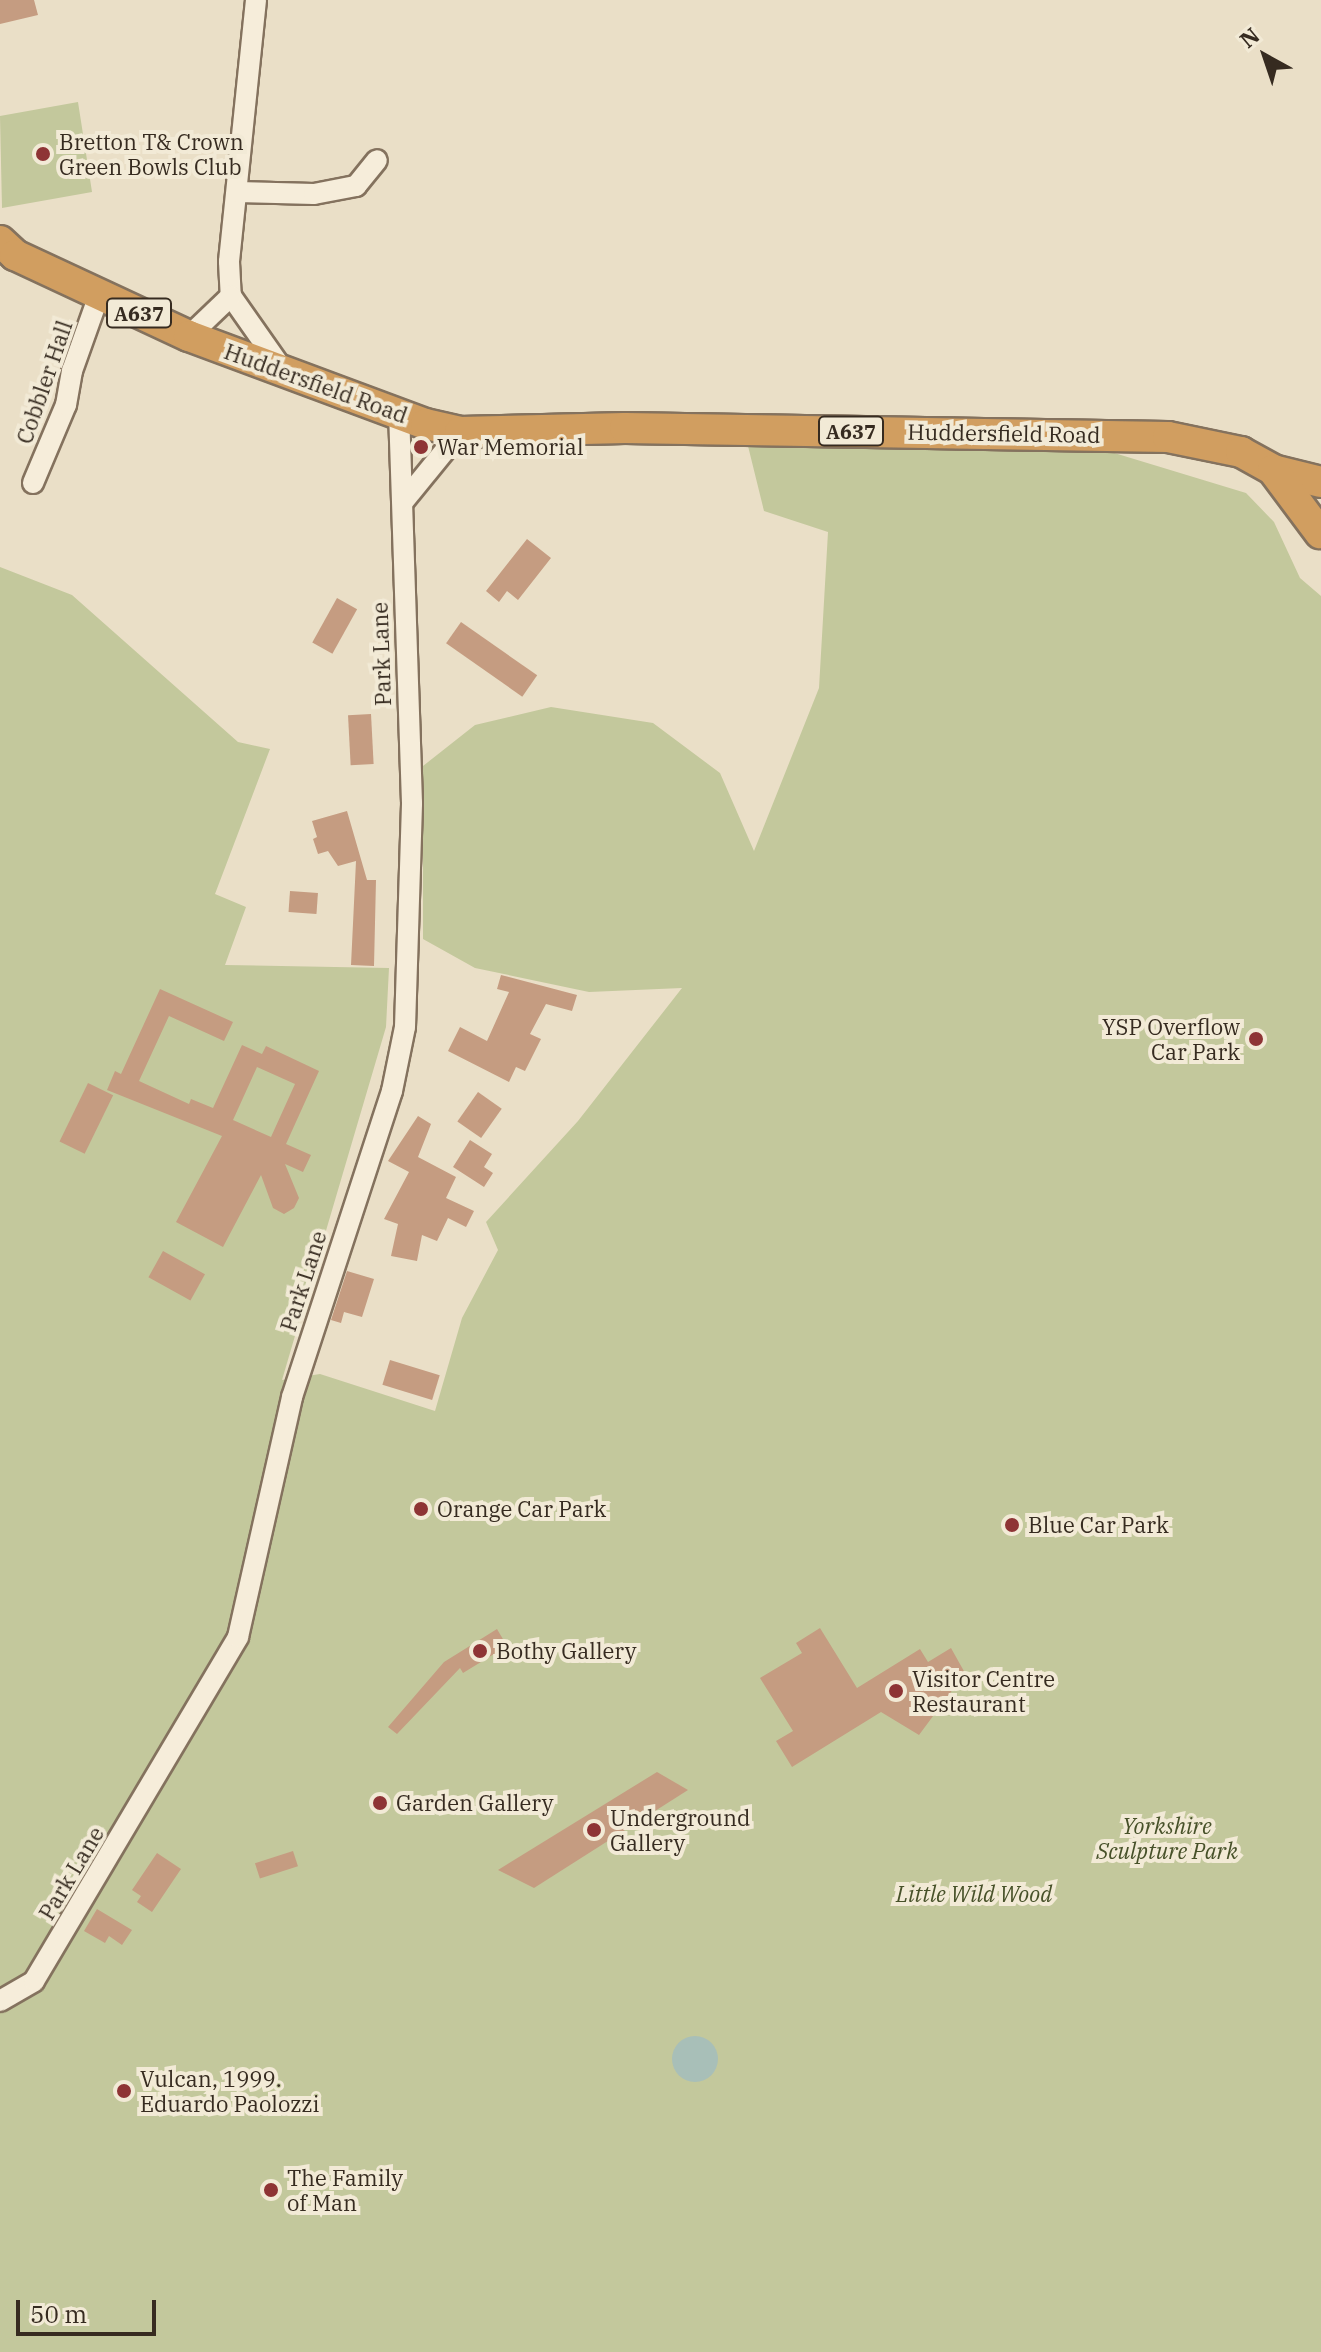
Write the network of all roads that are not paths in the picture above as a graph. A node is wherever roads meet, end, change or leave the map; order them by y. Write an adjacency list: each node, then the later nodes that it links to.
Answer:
1 (256, 0): 3 (street)
2 (377, 160): 3 (street)
3 (238, 192): 6 (street)
4 (0, 241): 5 (highway, Huddersfield Road / A637)
5 (99, 295): 7 (highway, Huddersfield Road / A637); 13 (street, Cobbler Hall)
6 (231, 296): 7 (street); 8 (street)
7 (189, 336): 8 (highway, Huddersfield Road / A637)
8 (285, 373): 9 (highway, Huddersfield Road / A637)
9 (399, 414): 10 (highway, Huddersfield Road / A637); 14 (street, Park Lane)
10 (460, 432): 11 (highway, Huddersfield Road / A637); 14 (street)
11 (1273, 470): 12 (highway, Huddersfield Road / A637); 16 (highway, Huddersfield Road / A637)
12 (1321, 482)
13 (33, 483)
14 (403, 502): 17 (street, Park Lane)
15 (1321, 524): 16 (highway, Huddersfield Road / A637)
16 (1321, 535)
17 (0, 2001)

